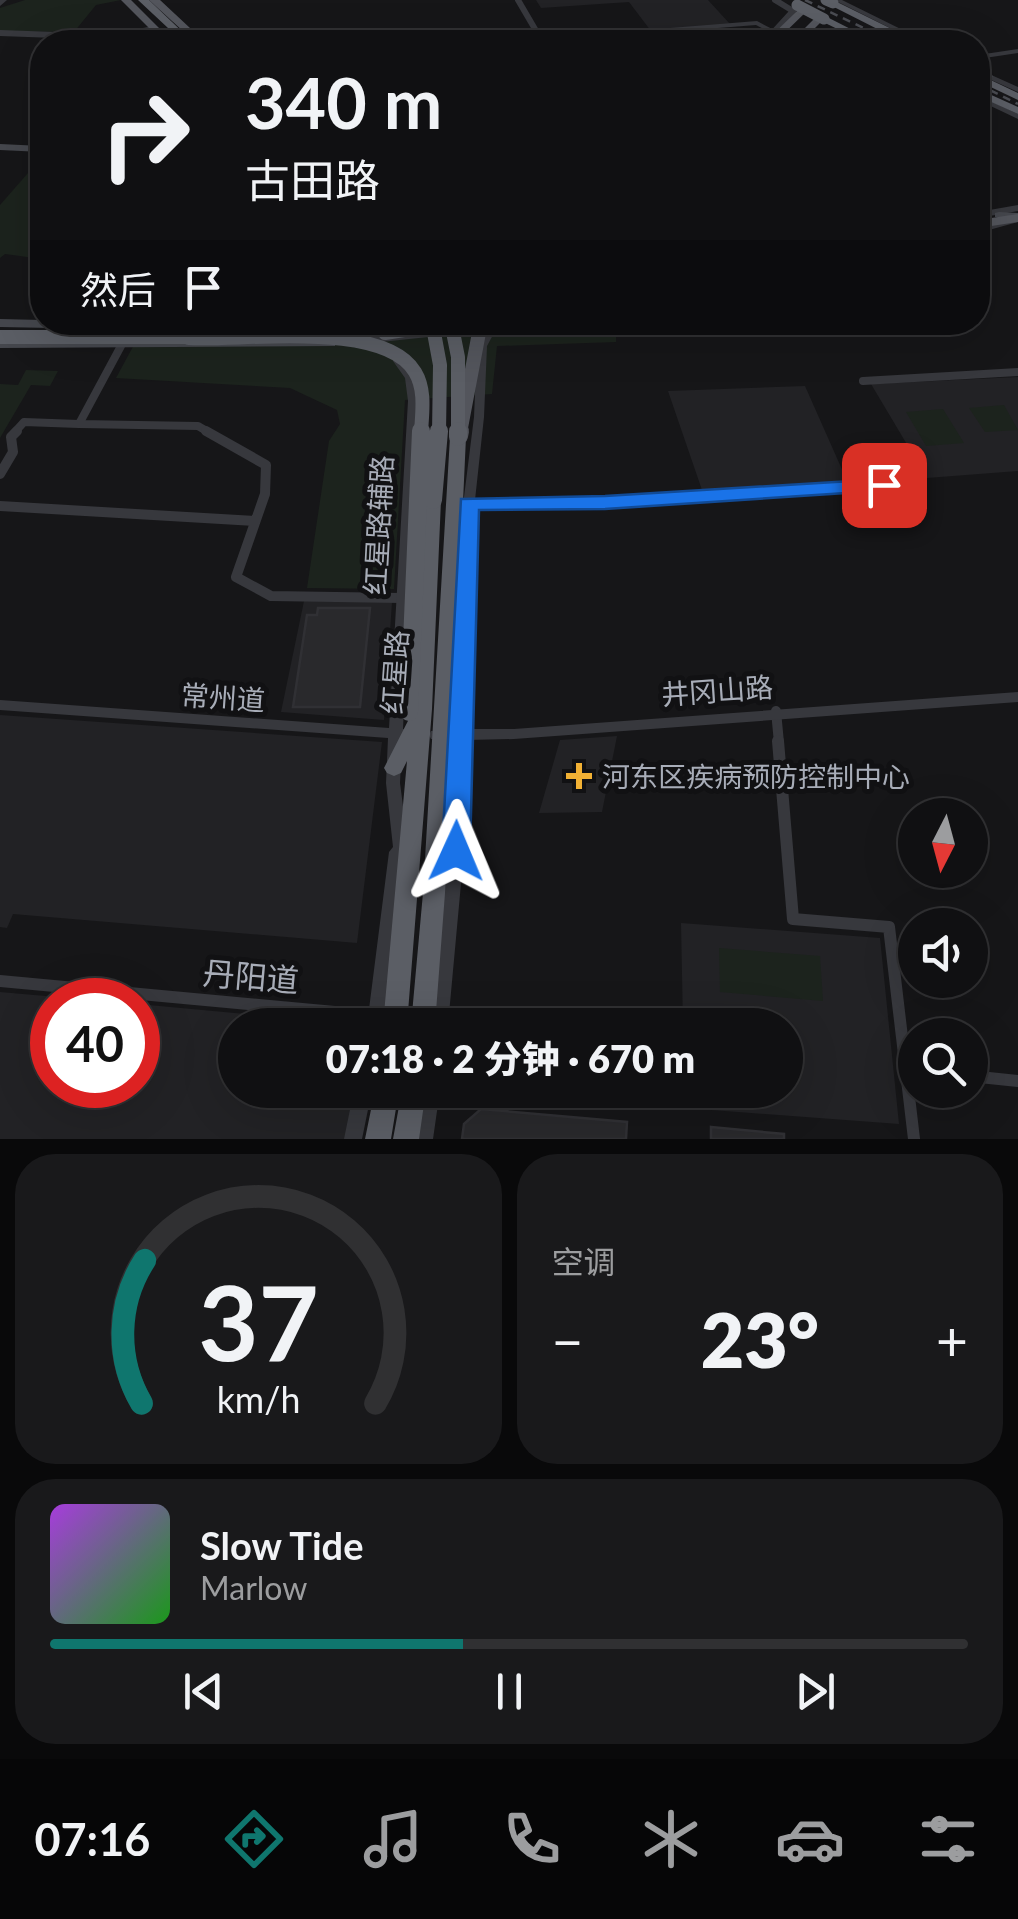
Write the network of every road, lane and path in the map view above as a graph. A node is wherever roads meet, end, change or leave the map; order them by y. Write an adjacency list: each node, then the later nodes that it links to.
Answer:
1 (12, 0): 9 (street)
2 (126, 0): 11 (main road)
3 (134, 0): 13 (highway)
4 (143, 0): 14 (highway)
5 (154, 0): 15 (main road)
6 (518, 0): 16 (street)
7 (776, 0): 19 (street)
8 (826, 1): 10 (main road, bridge); 21 (main road); 23 (highway); 24 (street)
9 (2, 2)
10 (806, 12): 20 (main road); 22 (highway)
11 (154, 28): 12 (street)
12 (147, 30)
13 (164, 30)
14 (175, 30)
15 (187, 30)
16 (536, 30)
17 (681, 30): 18 (street)
18 (770, 30)
19 (780, 30)
20 (785, 30)
21 (801, 30)
22 (845, 30)
23 (885, 30)
24 (895, 30)
25 (0, 33): 26 (street)
26 (30, 35)
27 (1018, 51): 28 (street)
28 (990, 55)
29 (990, 79): 30 (highway)
30 (1018, 94)
31 (990, 100): 32 (highway)
32 (1018, 114)
33 (0, 148): 34 (main road)
34 (30, 149)
35 (1015, 215): 36 (main road)
36 (990, 221)
37 (0, 323): 38 (main road)
38 (30, 324)
39 (81, 335): 50 (highway, bridge)
40 (92, 335): 55 (main road)
41 (248, 335): 54 (main road)
42 (259, 335): 51 (highway, bridge)
43 (372, 335): 52 (highway, bridge)
44 (378, 335): 53 (street)
45 (399, 335): 57 (street)
46 (435, 335): 73 (highway, 红星路, bridge)
47 (472, 335): 63 (highway, 红星路, bridge)
48 (475, 335): 63 (main road, bridge)
49 (477, 335): 59 (street, 红星路辅路)
50 (0, 337): 51 (highway, bridge); 55 (main road)
51 (188, 338): 52 (highway, bridge)
52 (320, 339): 73 (highway, bridge)
53 (344, 343): 54 (main road); 57 (street)
54 (250, 345): 56 (main road)
55 (88, 346): 56 (main road)
56 (122, 346): 62 (street)
57 (392, 357): 60 (street)
58 (1018, 372): 61 (street)
59 (480, 376): 60 (street); 66 (street, 红星路辅路)
60 (410, 378): 69 (street, 红星路辅路)
61 (863, 381)
62 (79, 424): 64 (street); 68 (street)
63 (458, 437): 66 (highway, 红星路)
64 (0, 474)
65 (921, 483): 66 (street)
66 (461, 504): 73 (street, 红星路辅路); 73 (highway, 红星路)
67 (0, 506): 68 (street)
68 (255, 521): 69 (street)
69 (401, 598): 73 (street, 红星路辅路)
70 (1018, 696): 72 (street, 井冈山路)
71 (0, 704): 73 (street, 常州道)
72 (776, 713): 73 (street, 井冈山路); 84 (street)
73 (426, 730): 74 (highway); 76 (highway, 红星路); 77 (street, 红星路辅路); 77 (highway, 红星路)
74 (394, 768): 75 (street)
75 (398, 840): 76 (street); 80 (street)
76 (408, 883): 81 (highway, 红星路)
77 (441, 927): 82 (highway, 红星路); 83 (street, 红星路辅路)
78 (0, 982): 79 (street, 丹阳道)
79 (249, 1008)
80 (384, 1008)
81 (386, 1008)
82 (425, 1008)
83 (439, 1008)
84 (902, 1018)
85 (988, 1078): 86 (street)
86 (1018, 1081)
87 (359, 1108): 92 (street)
88 (384, 1108): 93 (highway)
89 (411, 1108): 94 (highway)
90 (428, 1108): 95 (street)
91 (912, 1108): 96 (street)
92 (353, 1139)
93 (378, 1139)
94 (406, 1139)
95 (424, 1139)
96 (914, 1139)

